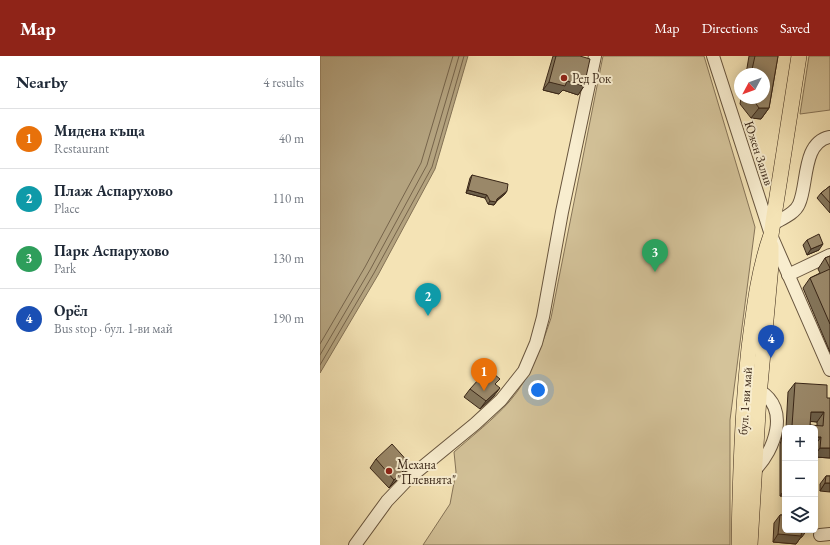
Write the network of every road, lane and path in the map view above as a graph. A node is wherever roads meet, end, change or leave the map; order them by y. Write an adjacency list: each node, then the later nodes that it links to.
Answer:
1 (595, 56): 9 (street)
2 (713, 56): 5 (street, Южен Залив)
3 (799, 56): 5 (main road, бул. 1-ви май)
4 (829, 137): 5 (street)
5 (772, 230): 7 (street, Южен Залив); 10 (main road, бул. 1-ви май); 11 (main road, бул. 1-ви май)
6 (830, 255): 7 (street)
7 (788, 275): 8 (street, Южен Залив)
8 (830, 370)
9 (355, 545)
10 (739, 545)
11 (750, 545)

